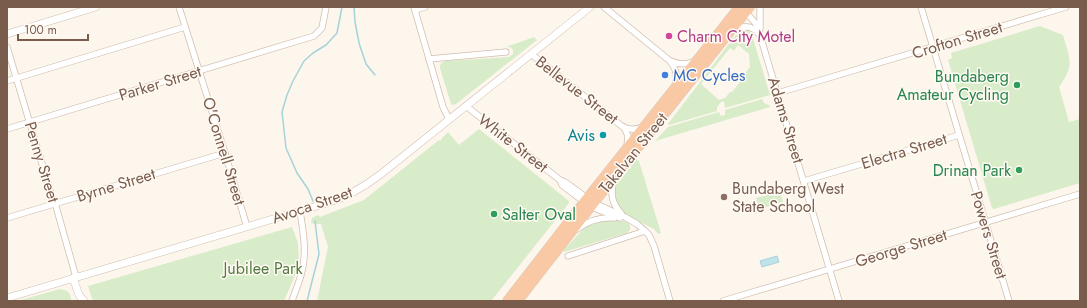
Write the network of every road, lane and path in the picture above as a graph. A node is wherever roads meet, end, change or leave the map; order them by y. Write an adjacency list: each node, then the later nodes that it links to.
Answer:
1 (96, 7): 14 (street)
2 (179, 7): 12 (street, O'Connell Street)
3 (326, 7): 23 (street, Parker Street)
4 (425, 7): 11 (street)
5 (590, 7): 19 (street, Avoca Street)
6 (604, 7): 21 (street)
7 (760, 7): 15 (street)
8 (921, 7): 17 (street, Powers Street)
9 (1066, 7): 17 (street, Crofton Street)
10 (744, 8): 13 (highway, Takalvan Street); 15 (street, Adams Street); 22 (highway, Takalvan Street)
11 (414, 9): 20 (street)
12 (185, 27): 23 (street, O'Connell Street); 24 (street)
13 (729, 33): 15 (street); 37 (highway, Takalvan Street)
14 (7, 34)
15 (760, 37): 27 (street, Adams Street)
16 (7, 47): 24 (street, Penny Street)
17 (934, 47): 27 (street, Crofton Street); 34 (street, Powers Street)
18 (506, 52): 20 (street)
19 (531, 54): 28 (street, Avoca Street); 32 (street, Bellevue Street)
20 (429, 59): 29 (street)
21 (670, 61): 22 (street); 26 (street)
22 (696, 61): 26 (highway, Takalvan Street)
23 (199, 71): 30 (street, Parker Street); 36 (street, O'Connell Street)
24 (16, 79): 25 (street); 30 (street, Penny Street)
25 (7, 81)
26 (673, 89): 31 (highway, Takalvan Street)
27 (778, 93): 38 (street, Adams Street)
28 (466, 106): 29 (street, Avoca Street); 40 (street, White Street)
29 (450, 119): 42 (street, Avoca Street)
30 (30, 122): 33 (street, Parker Street); 41 (street, Penny Street)
31 (644, 125): 32 (street, Bellevue Street); 35 (highway, Takalvan Street)
32 (624, 127): 35 (street, Bellevue Street)
33 (7, 130)
34 (959, 135): 38 (street, Electra Street); 45 (street, Powers Street)
35 (627, 147): 40 (highway, Takalvan Street)
36 (225, 153): 41 (street, Byrne Street); 46 (street, O'Connell Street)
37 (617, 173): 40 (highway, Takalvan Street); 44 (street)
38 (804, 181): 50 (street, Adams Street)
39 (1080, 194): 45 (street, George Street)
40 (589, 202): 44 (street, White Street); 48 (highway, Takalvan Street); 55 (highway, Takalvan Street)
41 (55, 203): 43 (street, Byrne Street); 51 (street, Penny Street)
42 (300, 211): 46 (street, Avoca Street); 54 (street)
43 (7, 218)
44 (625, 218): 47 (street); 48 (street)
45 (985, 223): 50 (street, George Street); 60 (street, Powers Street)
46 (247, 226): 51 (street, Avoca Street)
47 (645, 231): 49 (street); 57 (street)
48 (570, 234): 56 (highway, Takalvan Street)
49 (568, 256)
50 (830, 269): 58 (street, George Street); 59 (street, Adams Street)
51 (75, 278): 52 (street, Avoca Street); 53 (street)
52 (7, 298)
53 (83, 301)
54 (292, 301)
55 (507, 301)
56 (518, 301)
57 (670, 301)
58 (723, 301)
59 (839, 301)
60 (1009, 301)

